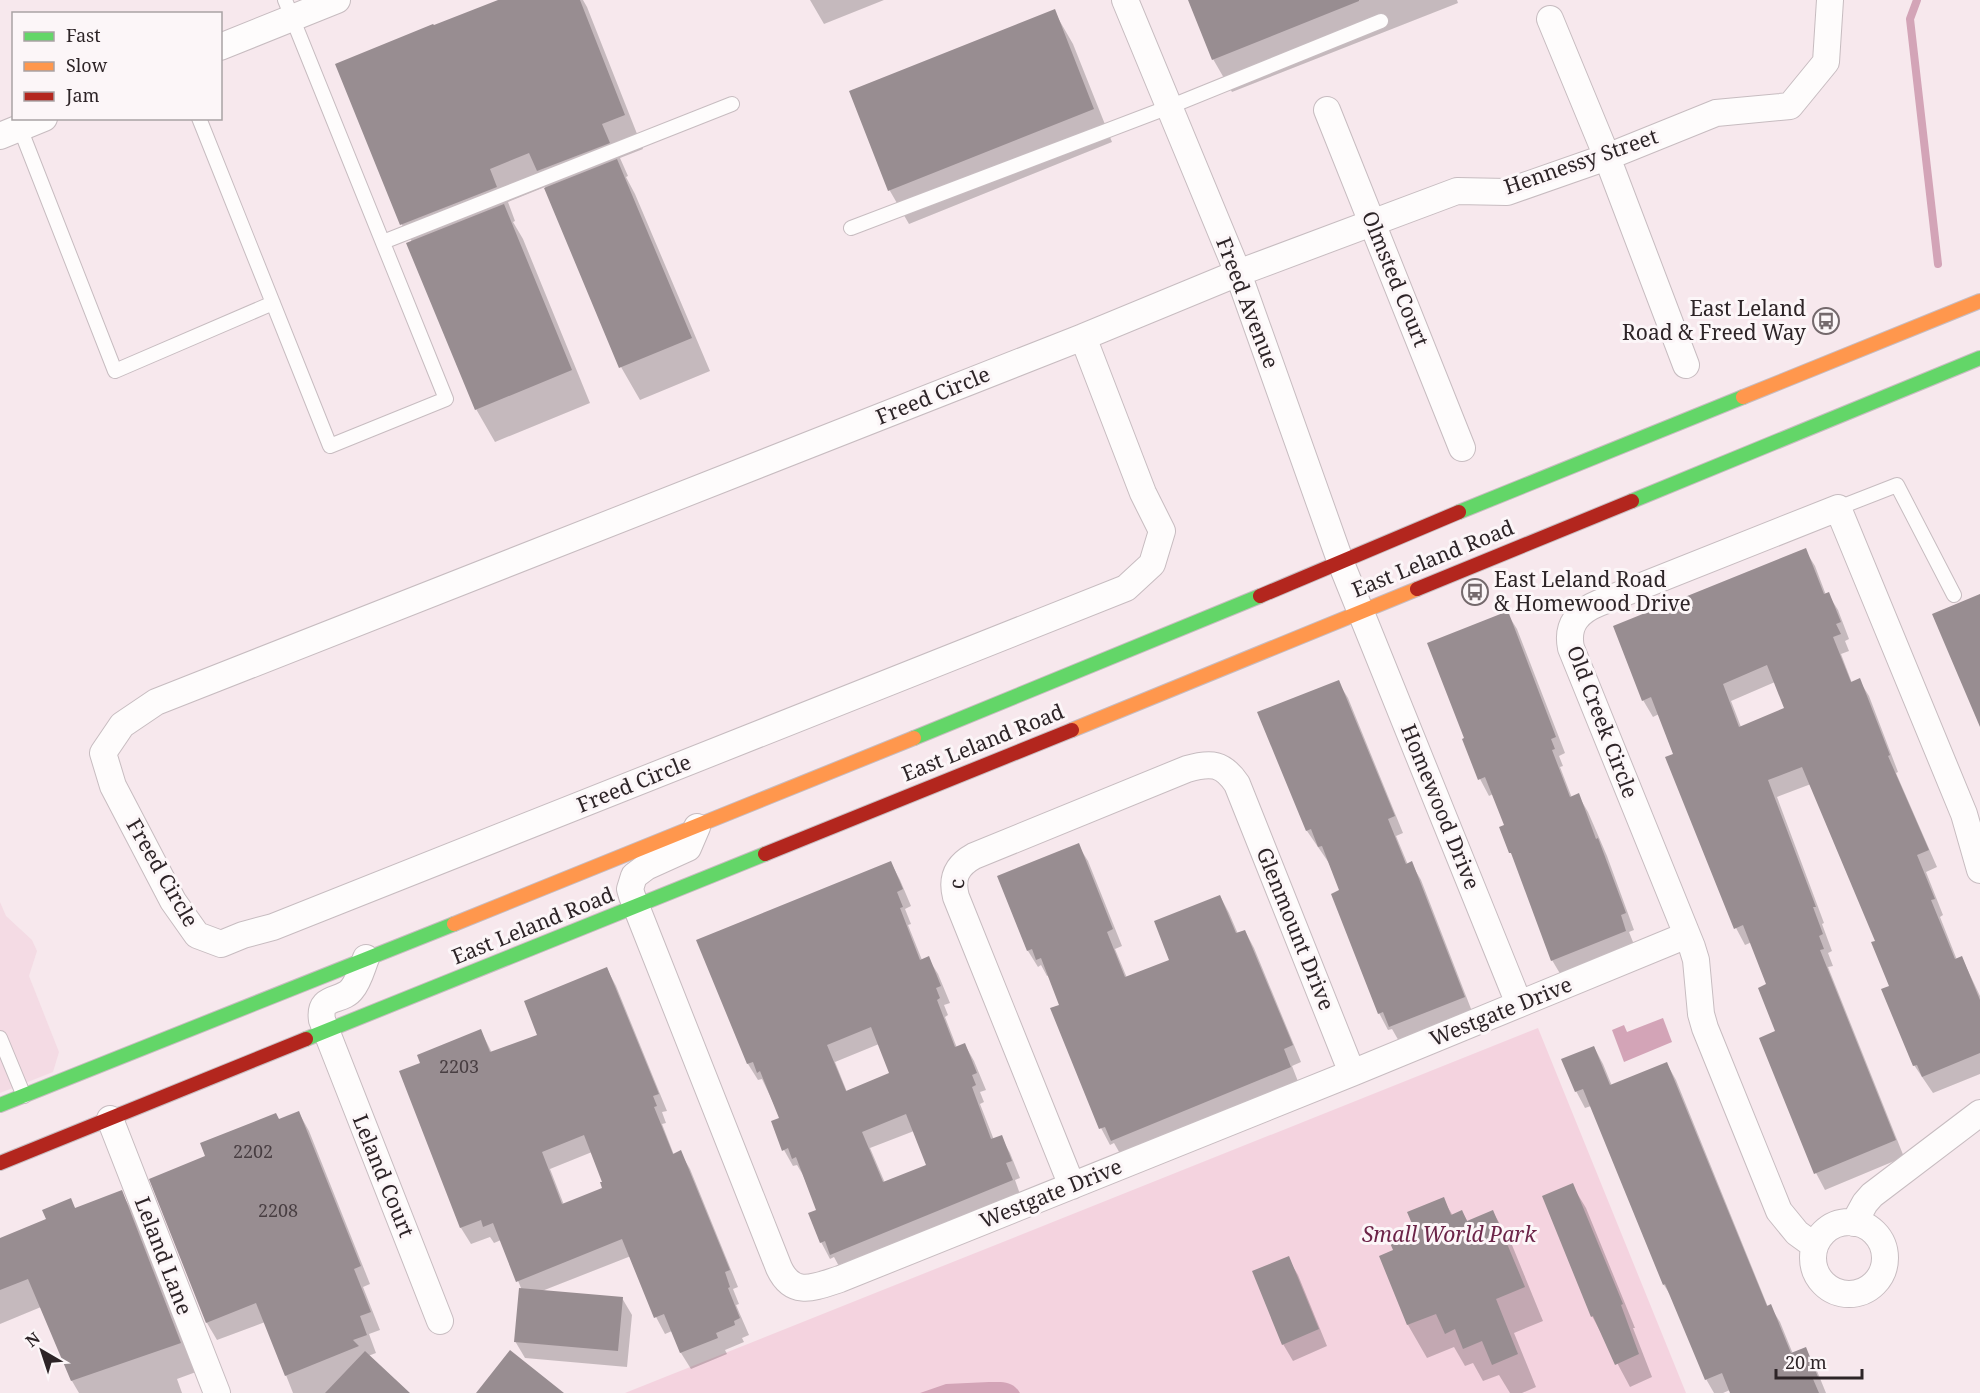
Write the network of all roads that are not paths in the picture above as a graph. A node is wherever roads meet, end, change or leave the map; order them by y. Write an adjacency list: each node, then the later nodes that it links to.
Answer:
1 (337, 0): 4 (street)
2 (1125, 0): 9 (street, Freed Avenue)
3 (1830, 0): 14 (street, Hennessy Street)
4 (289, 9): 7 (street); 17 (lane)
5 (1550, 19): 14 (street)
6 (1381, 21): 9 (lane)
7 (222, 46)
8 (732, 104): 17 (lane)
9 (1168, 107): 16 (lane); 18 (street, Freed Avenue)
10 (1327, 110): 15 (street, Olmsted Court)
11 (39, 120): 13 (street)
12 (200, 120): 20 (lane)
13 (10, 132): 20 (lane)
14 (1607, 157): 15 (street, Hennessy Street); 23 (street)
15 (1372, 222): 18 (street, Hennessy Street); 24 (street, Olmsted Court)
16 (851, 228)
17 (383, 242): 20 (lane)
18 (1238, 273): 21 (street, Freed Circle); 26 (street, Freed Avenue)
19 (1980, 301): 26 (main road, East Leland Road)
20 (273, 303)
21 (1083, 337): 21 (street, Freed Circle)
22 (1980, 358): 28 (main road, East Leland Road)
23 (1686, 365)
24 (1462, 448)
25 (1838, 508): 27 (lane); 31 (street); 33 (street, Old Creek Circle)
26 (1341, 562): 28 (street, Freed Avenue); 30 (main road, East Leland Road)
27 (1954, 595)
28 (1361, 611): 32 (main road, East Leland Road); 35 (street, Homewood Drive)
29 (1237, 784): 38 (street, Glenmount Drive); 44 (street, c)
30 (697, 827): 32 (street); 34 (main road, East Leland Road)
31 (1980, 870)
32 (636, 907): 36 (main road, East Leland Road); 44 (street, Westgate Drive)
33 (1687, 936): 35 (street, Westgate Drive); 46 (street, Old Creek Circle)
34 (366, 958): 36 (street); 39 (main road, East Leland Road)
35 (1520, 1004): 38 (street, Westgate Drive)
36 (326, 1031): 42 (main road, East Leland Road); 47 (street, Leland Court)
37 (0, 1038): 39 (lane)
38 (1353, 1073): 44 (street, Westgate Drive)
39 (24, 1096): 40 (main road, East Leland Road)
40 (0, 1105)
41 (1980, 1113): 45 (street)
42 (110, 1119): 43 (main road, East Leland Road); 48 (street, Leland Lane)
43 (0, 1163)
44 (1072, 1186)
45 (1854, 1222): 46 (street); 46 (street)
46 (1815, 1246)
47 (440, 1321)
48 (217, 1393)

